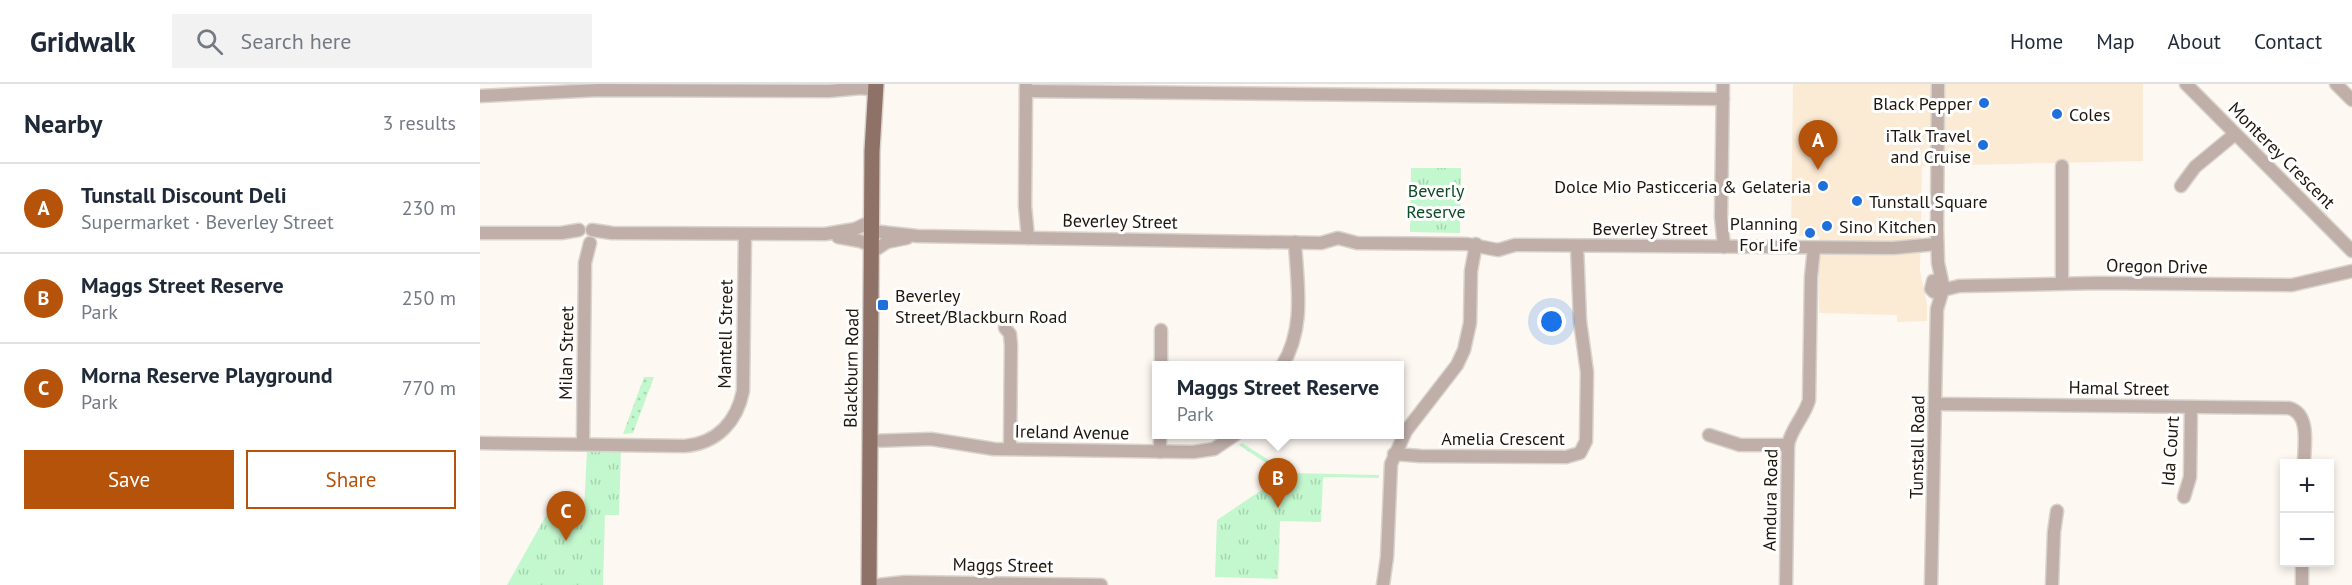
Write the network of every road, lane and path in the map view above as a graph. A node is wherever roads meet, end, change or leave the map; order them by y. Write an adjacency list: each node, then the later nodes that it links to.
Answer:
1 (1723, 84): 8 (street)
2 (1938, 84): 26 (street, Tunstall Road)
3 (2186, 84): 10 (street, Monterey Crescent)
4 (2336, 84): 9 (street)
5 (870, 88): 7 (street); 17 (main road, Blackburn Road)
6 (1026, 88): 8 (street); 19 (street)
7 (480, 96)
8 (1723, 99): 23 (street)
9 (2352, 100)
10 (2235, 134): 12 (street); 25 (street, Monterey Crescent)
11 (2062, 166): 28 (street)
12 (2181, 186)
13 (480, 233): 18 (street)
14 (745, 234): 15 (street, Beverley Street); 18 (street, Beverley Street); 43 (street, Mantell Street)
15 (825, 234): 17 (street, Beverley Street); 17 (street, Beverley Street)
16 (917, 236): 17 (street, Beverley Street); 17 (street, Beverley Street); 19 (street, Beverley Street)
17 (872, 237): 38 (main road, Blackburn Road)
18 (585, 238): 43 (street, Milan Street)
19 (1024, 238): 20 (street, Beverley Street)
20 (1299, 242): 21 (street, Beverley Street); 33 (street)
21 (1475, 244): 22 (street, Beverley Street); 36 (street)
22 (1580, 246): 23 (street, Beverley Street); 47 (street, Amelia Crescent)
23 (1721, 247): 24 (street, Beverley Street)
24 (1811, 248): 26 (street, Beverley Street); 44 (street, Amdura Road)
25 (2352, 251)
26 (1938, 253): 29 (street, Tunstall Road)
27 (2352, 271): 28 (street, Oregon Drive)
28 (2062, 283): 29 (street, Oregon Drive)
29 (1939, 286): 34 (street, Tunstall Road)
30 (1005, 328): 45 (street)
31 (1161, 330): 32 (street)
32 (1161, 361)
33 (1285, 361)
34 (1936, 404): 35 (street, Hamal Street); 59 (street, Tunstall Road)
35 (2191, 407): 48 (street, Hamal Street); 49 (street, Ida Court)
36 (1404, 435)
37 (1710, 435): 44 (street)
38 (870, 438): 45 (street, Ireland Avenue); 53 (main road, Blackburn Road)
39 (1160, 439): 46 (street)
40 (1230, 439): 46 (street, Ireland Avenue)
41 (1402, 439): 47 (street)
42 (480, 444): 43 (street, Mantell Street)
43 (583, 444)
44 (1788, 445): 58 (street, Amdura Road)
45 (1010, 449): 46 (street, Ireland Avenue)
46 (1160, 452)
47 (1394, 454): 51 (street)
48 (2304, 459)
49 (2184, 497)
50 (2057, 511): 60 (street)
51 (1388, 557): 56 (street); 57 (street)
52 (2302, 567): 61 (street)
53 (872, 583): 54 (street, Maggs Street)
54 (1006, 584): 55 (street, Maggs Street)
55 (1101, 585)
56 (1383, 585)
57 (1390, 585)
58 (1786, 585)
59 (1931, 585)
60 (2052, 585)
61 (2302, 585)

